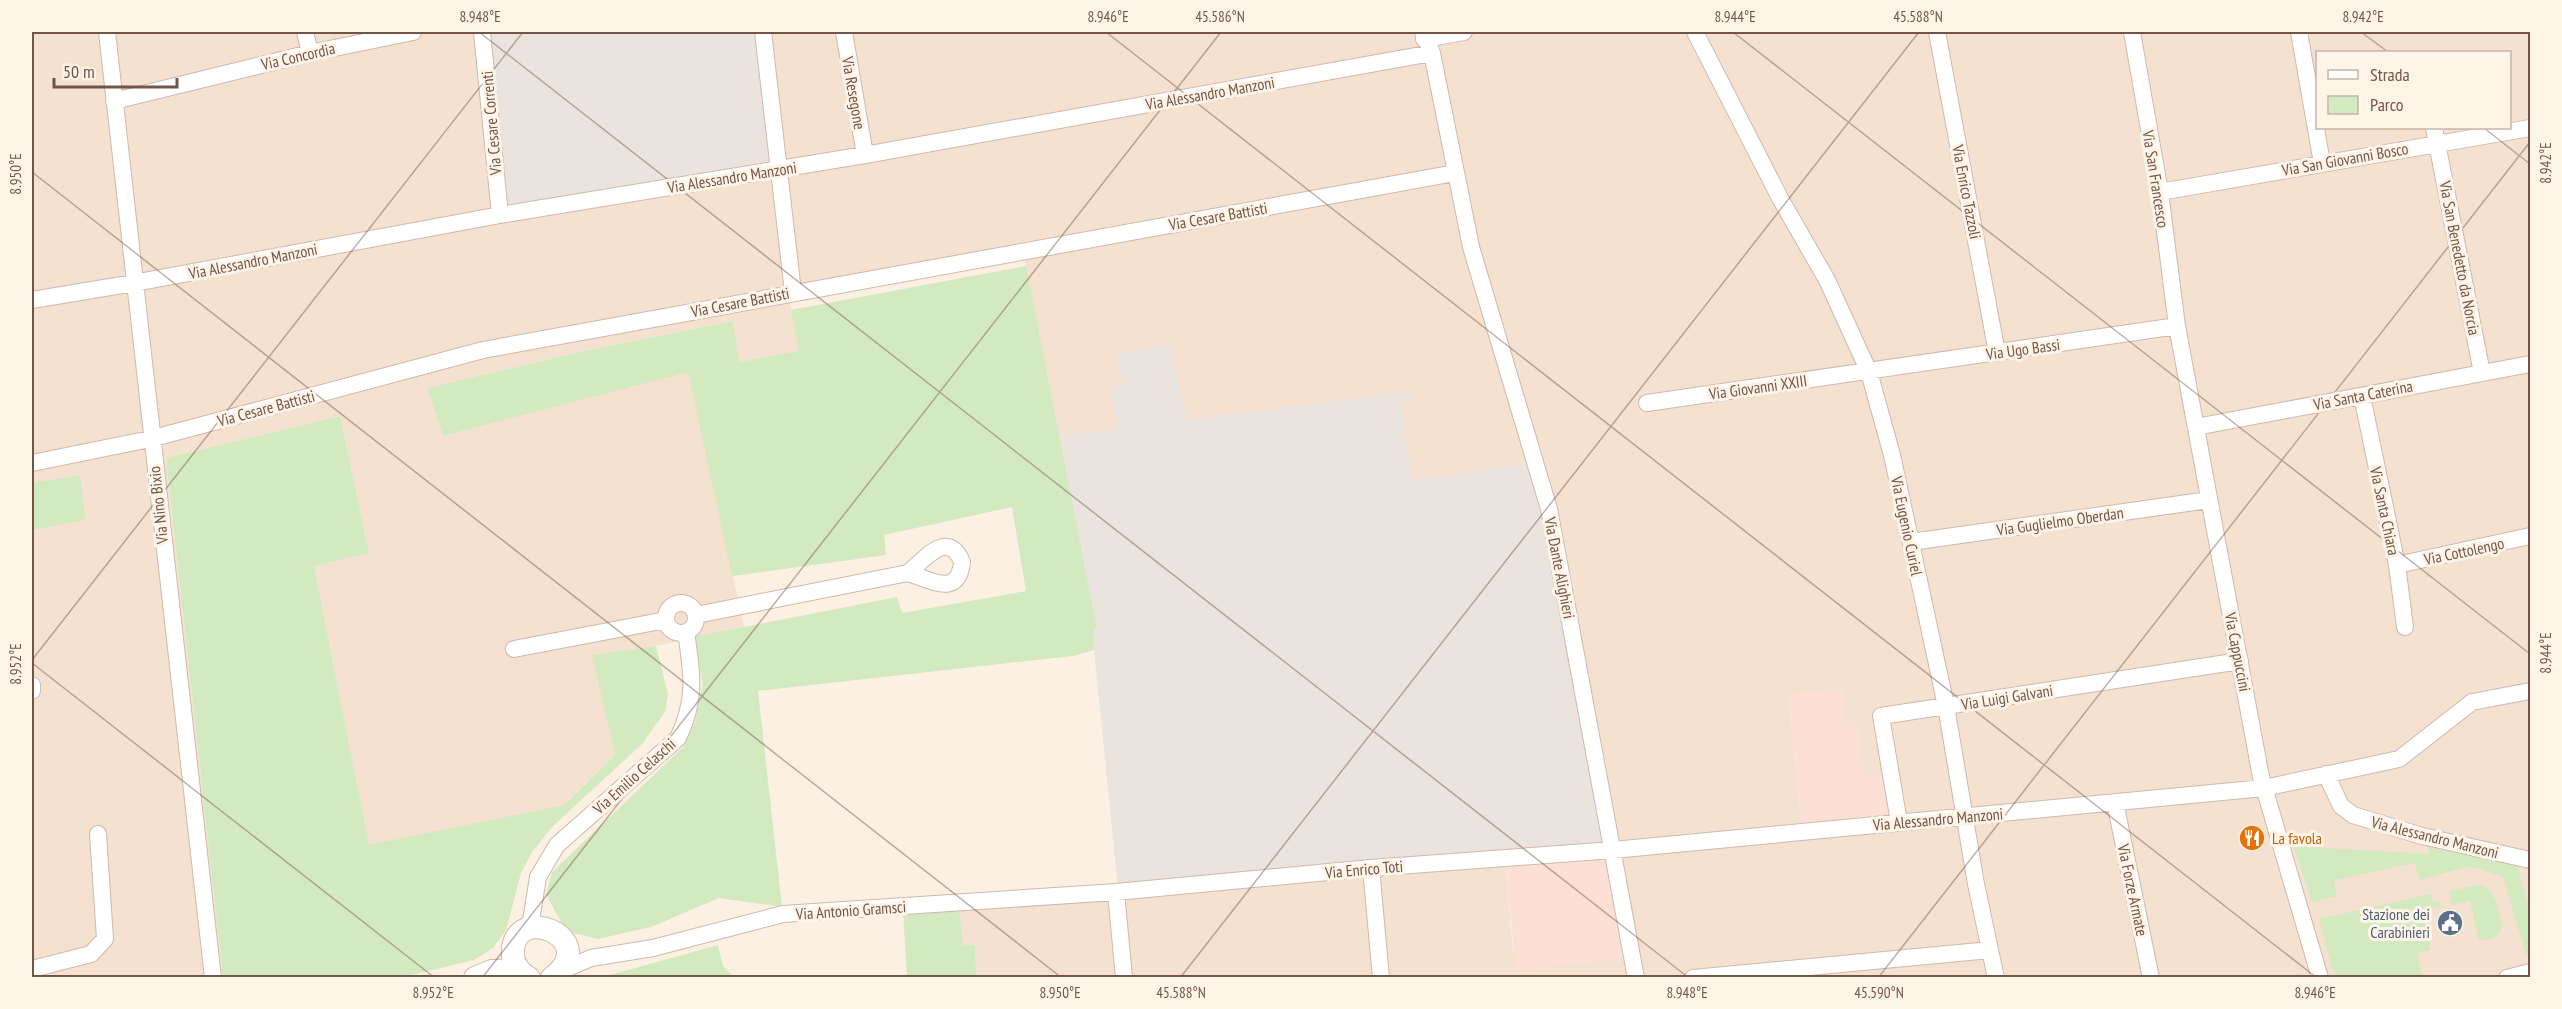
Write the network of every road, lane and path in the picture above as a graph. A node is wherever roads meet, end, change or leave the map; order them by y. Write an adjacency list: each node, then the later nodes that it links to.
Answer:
1 (107, 32): 14 (street, Via Nino Bixio)
2 (305, 32): 13 (street)
3 (413, 32): 13 (street, Via Concordia)
4 (482, 32): 24 (street, Via Cesare Correnti)
5 (763, 32): 22 (street)
6 (844, 32): 19 (street, Via Resegone)
7 (1464, 32): 12 (street, Via Alessandro Manzoni)
8 (1695, 32): 31 (street, Via Eugenio Curiel)
9 (1937, 32): 29 (street, Via Enrico Tazzoli)
10 (2132, 32): 23 (street, Via San Francesco)
11 (2299, 32): 16 (street)
12 (1426, 41): 19 (street, Via Alessandro Manzoni); 21 (street, Via Dante Alighieri)
13 (310, 53): 14 (street, Via Concordia)
14 (114, 101): 25 (street, Via Nino Bixio)
15 (2530, 128): 18 (street, Via San Giovanni Bosco)
16 (2316, 129)
17 (2316, 129): 20 (street)
18 (2436, 135): 20 (street, Via San Giovanni Bosco); 32 (street, Via San Benedetto da Norcia)
19 (865, 155): 22 (street, Via Alessandro Manzoni)
20 (2322, 163): 23 (street, Via San Giovanni Bosco)
21 (1454, 169): 26 (street, Via Cesare Battisti); 59 (street, Via Dante Alighieri)
22 (779, 170): 24 (street, Via Alessandro Manzoni); 26 (street)
23 (2160, 192): 28 (street, Via San Francesco)
24 (500, 215): 25 (street, Via Alessandro Manzoni)
25 (134, 283): 27 (street, Via Alessandro Manzoni); 36 (street, Via Nino Bixio)
26 (793, 292): 36 (street, Via Cesare Battisti)
27 (32, 300)
28 (2177, 326): 29 (street, Via Ugo Bassi); 35 (street, Via Cappuccini)
29 (1997, 353): 31 (street, Via Ugo Bassi)
30 (2530, 364): 32 (street, Via Santa Caterina)
31 (1869, 372): 34 (street, Via Giovanni XXIII); 40 (street, Via Eugenio Curiel)
32 (2482, 373): 33 (street, Via Santa Caterina)
33 (2362, 396): 35 (street, Via Santa Caterina); 41 (street, Via Santa Chiara)
34 (1647, 403)
35 (2196, 427): 38 (street, Via Cappuccini)
36 (150, 439): 37 (street, Via Cesare Battisti); 73 (street, Via Nino Bixio)
37 (32, 463)
38 (2210, 500): 40 (street, Via Guglielmo Oberdan); 48 (street, Via Cappuccini)
39 (2530, 536): 41 (street, Via Cottolengo)
40 (1911, 542): 52 (street, Via Eugenio Curiel)
41 (2397, 565): 45 (street, Via Santa Chiara)
42 (908, 573): 43 (street)
43 (696, 615): 44 (street); 46 (street)
44 (666, 620): 46 (street); 47 (street)
45 (2405, 627)
46 (686, 632): 63 (street, Via Emilio Celaschi)
47 (514, 649)
48 (2240, 661): 52 (street, Via Luigi Galvani); 54 (street, Via Cappuccini)
49 (32, 685): 50 (street)
50 (32, 691)
51 (2530, 691): 53 (street, Via Alessandro Manzoni)
52 (1946, 706): 56 (street, Via Eugenio Curiel); 57 (street, Via Luigi Galvani)
53 (2326, 774): 54 (street, Via Alessandro Manzoni); 60 (street, Via Alessandro Manzoni)
54 (2264, 788): 55 (street, Via Alessandro Manzoni); 72 (street, Via Cappuccini)
55 (2115, 802): 56 (street, Via Alessandro Manzoni); 79 (street, Via Forze Armate)
56 (1964, 816): 57 (street, Via Alessandro Manzoni); 65 (street, Via Eugenio Curiel)
57 (1899, 822): 59 (street, Via Alessandro Manzoni)
58 (98, 834): 68 (street)
59 (1613, 849): 61 (street, Via Enrico Toti); 76 (street, Via Dante Alighieri)
60 (2530, 860)
61 (1371, 868): 62 (street, Via Enrico Toti); 75 (street)
62 (1116, 892): 66 (street, Via Antonio Gramsci); 74 (street)
63 (538, 927): 64 (street); 67 (street)
64 (566, 944): 66 (street); 71 (street, Via Antonio Gramsci)
65 (1990, 950): 77 (street); 78 (street, Via Eugenio Curiel)
66 (591, 958): 71 (street, Via Antonio Gramsci)
67 (520, 966): 70 (street)
68 (32, 969)
69 (2530, 972): 80 (street)
70 (484, 974)
71 (556, 974)
72 (2320, 976)
73 (213, 978)
74 (1124, 978)
75 (1381, 978)
76 (1635, 978)
77 (1693, 978)
78 (1996, 978)
79 (2151, 978)
80 (2507, 978)

